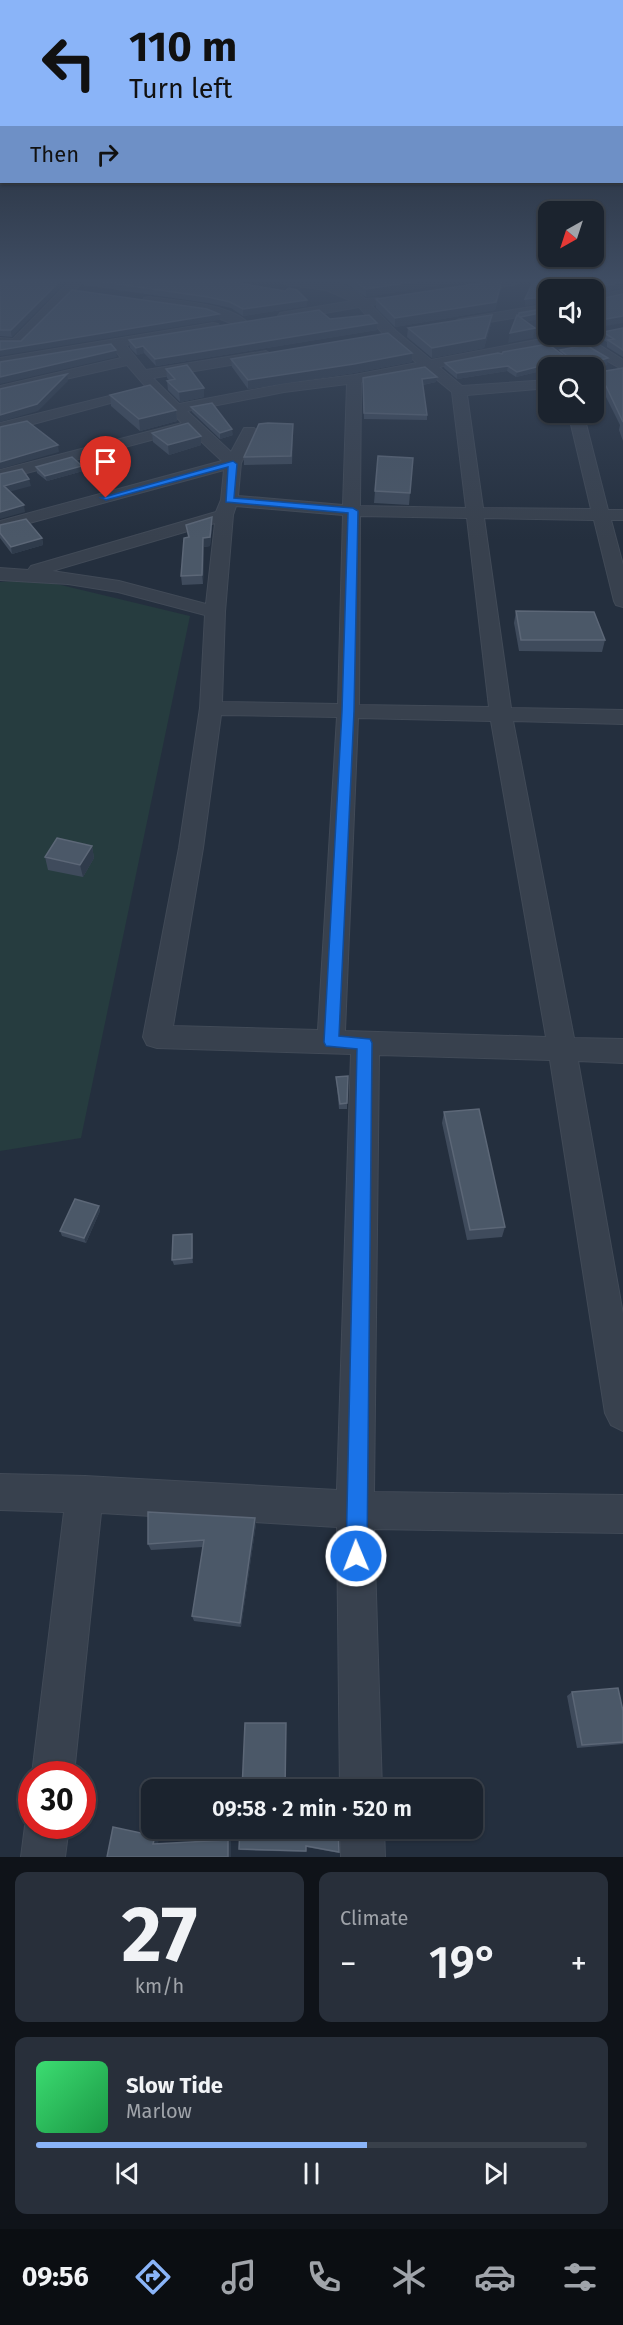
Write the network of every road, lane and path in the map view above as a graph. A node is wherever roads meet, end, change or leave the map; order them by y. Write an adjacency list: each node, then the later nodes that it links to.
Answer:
1 (100, 367): 12 (street)
2 (135, 367): 8 (street)
3 (194, 367): 8 (street)
4 (419, 367): 9 (street)
5 (430, 367): 13 (street)
6 (623, 367): 7 (street)
7 (604, 372)
8 (142, 375): 11 (street)
9 (354, 379): 14 (street); 22 (street)
10 (538, 385): 13 (street)
11 (156, 388): 14 (street); 17 (street)
12 (0, 390)
13 (459, 391): 23 (street)
14 (176, 409): 16 (street)
15 (578, 423): 24 (street)
16 (193, 424): 19 (street); 20 (street)
17 (0, 429)
18 (249, 431): 19 (street)
19 (233, 464): 21 (street); 26 (street)
20 (0, 475)
21 (227, 508): 22 (street); 28 (street); 30 (street)
22 (353, 511): 23 (street); 32 (street)
23 (474, 513): 24 (street); 33 (street)
24 (602, 514): 25 (street); 29 (street)
25 (623, 515)
26 (0, 526)
27 (0, 574): 28 (street)
28 (20, 575): 30 (street)
29 (623, 601)
30 (215, 612): 31 (street)
31 (211, 708): 32 (street); 35 (street)
32 (348, 711): 33 (street); 35 (street)
33 (501, 715): 34 (street); 37 (street)
34 (623, 717)
35 (331, 1042): 36 (street)
36 (365, 1043): 37 (street); 42 (street)
37 (562, 1049): 38 (street); 39 (street)
38 (623, 1051)
39 (623, 1413)
40 (0, 1492): 41 (street)
41 (86, 1494): 42 (street); 44 (street)
42 (355, 1510): 43 (street); 45 (street)
43 (623, 1514)
44 (55, 1761)
45 (361, 1779)
46 (45, 1839): 48 (street)
47 (362, 1839): 49 (street)
48 (43, 1857)
49 (363, 1857)

